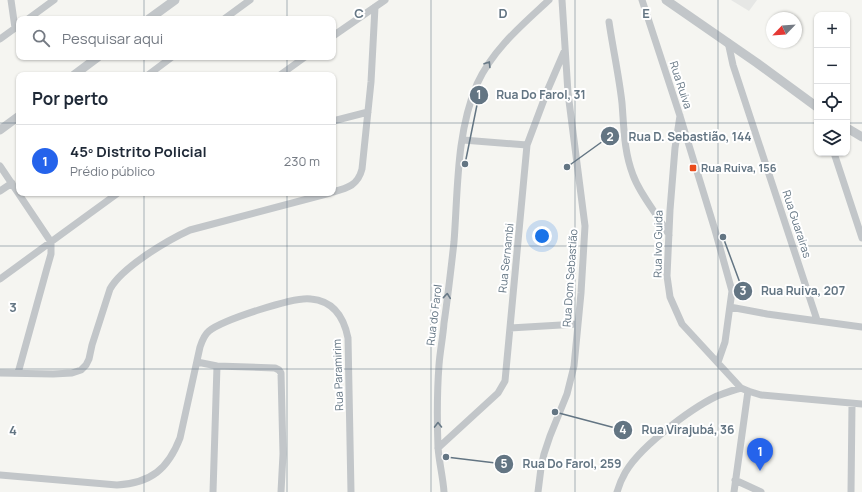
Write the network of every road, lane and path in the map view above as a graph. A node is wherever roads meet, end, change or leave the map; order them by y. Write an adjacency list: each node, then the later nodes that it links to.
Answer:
1 (12, 0): 14 (street)
2 (54, 0): 11 (street)
3 (175, 0): 12 (street)
4 (250, 0): 13 (street)
5 (385, 0): 10 (street)
6 (549, 0): 35 (street, Rua do Farol, one-way to 6)
7 (562, 0): 20 (street, Rua Dom Sebastião)
8 (642, 0): 29 (street, Rua Ruiva)
9 (666, 0): 19 (street)
10 (375, 7): 17 (street); 28 (street)
11 (32, 16)
12 (153, 16)
13 (228, 16)
14 (16, 22)
15 (609, 22): 46 (street)
16 (16, 28): 18 (street)
17 (336, 34)
18 (0, 39)
19 (728, 42): 27 (street); 51 (street, Rua Guarairas)
20 (564, 50): 36 (street, Rua Sernambi); 52 (street, Rua Dom Sebastião)
21 (94, 60): 24 (street)
22 (168, 60): 25 (street)
23 (301, 60): 26 (street)
24 (78, 72)
25 (152, 72)
26 (284, 72)
27 (814, 105)
28 (368, 112): 31 (street); 42 (street)
29 (680, 116): 46 (street, Rua Ivo Guida); 50 (street, Rua Ruiva)
30 (16, 118): 32 (street)
31 (336, 120)
32 (0, 130)
33 (850, 130): 34 (street)
34 (862, 137)
35 (462, 140): 36 (street); 64 (street, Rua do Farol, one-way to 35)
36 (528, 145): 54 (street, Rua Sernambi)
37 (835, 156): 47 (street)
38 (0, 166): 39 (street)
39 (12, 183): 40 (street); 41 (street)
40 (16, 189)
41 (0, 191)
42 (336, 191)
43 (21, 196): 48 (street)
44 (114, 196): 48 (street)
45 (319, 196): 59 (street)
46 (669, 235): 56 (street, Rua Ivo Guida)
47 (862, 238)
48 (51, 242): 49 (street); 59 (street)
49 (0, 279)
50 (730, 307): 51 (street); 56 (street, Rua Ruiva)
51 (817, 320): 53 (street)
52 (578, 324): 54 (street); 71 (street, Rua Dom Sebastião)
53 (862, 327)
54 (510, 328): 64 (street, Rua Sernambi)
55 (197, 362): 57 (street); 65 (street, Rua Paramirim); 69 (street, Rua Paramirim)
56 (718, 362): 60 (street, Rua Ivo Guida)
57 (217, 366): 67 (street); 68 (street)
58 (0, 373): 59 (street)
59 (18, 373)
60 (740, 388): 61 (street, Rua Ivo Guida); 72 (street)
61 (748, 392): 62 (street, Rua Ivo Guida); 66 (street)
62 (852, 404): 63 (street, Rua Ivo Guida); 75 (street)
63 (862, 404)
64 (438, 448): 70 (street, Rua do Farol)
65 (0, 475)
66 (735, 480): 73 (street); 74 (street)
67 (213, 492)
68 (281, 492)
69 (351, 492)
70 (444, 492)
71 (538, 492)
72 (617, 492)
73 (734, 492)
74 (760, 492)
75 (851, 492)

